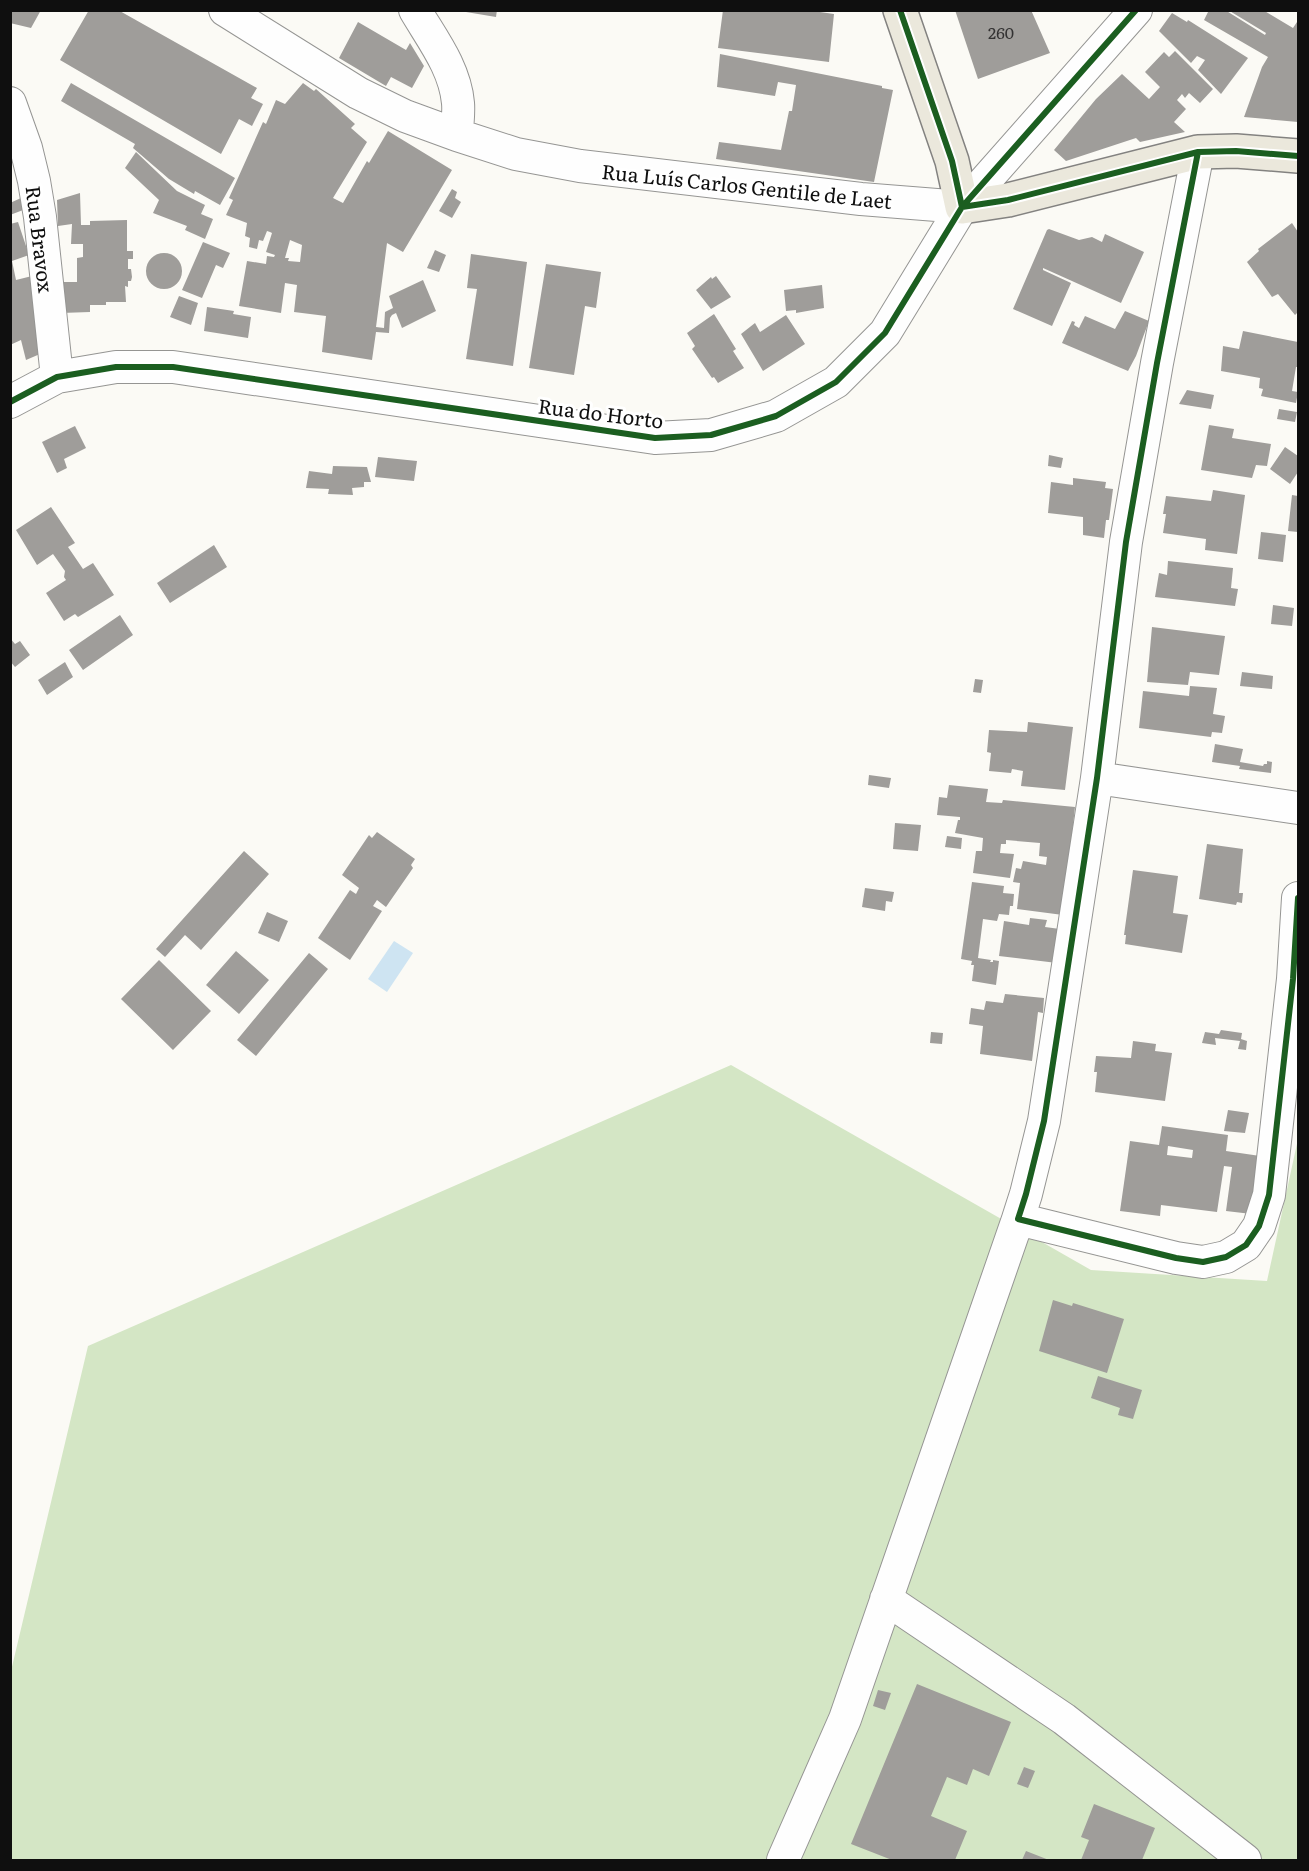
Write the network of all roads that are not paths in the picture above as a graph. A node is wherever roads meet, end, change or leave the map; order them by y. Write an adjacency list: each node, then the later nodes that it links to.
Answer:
1 (225, 10): 6 (street, Rua Luís Carlos Gentile de Laet)
2 (415, 10): 6 (street)
3 (900, 10): 9 (main road)
4 (1136, 10): 9 (street, Rua do Horto)
5 (10, 104): 10 (street, Rua Bravox)
6 (457, 135): 9 (street, Rua Luís Carlos Gentile de Laet)
7 (1198, 152): 8 (main road, Rua Luís Carlos Gentile de Laet); 9 (main road, Rua Luís Carlos Gentile de Laet); 12 (street)
8 (1299, 156)
9 (962, 207): 10 (street, Rua do Horto)
10 (57, 377): 11 (street, Rua do Horto)
11 (10, 402)
12 (1097, 778): 13 (street); 15 (street)
13 (1299, 808)
14 (1299, 898): 15 (street)
15 (1018, 1219): 16 (street)
16 (886, 1599): 17 (street); 18 (street)
17 (783, 1860)
18 (1245, 1860)

